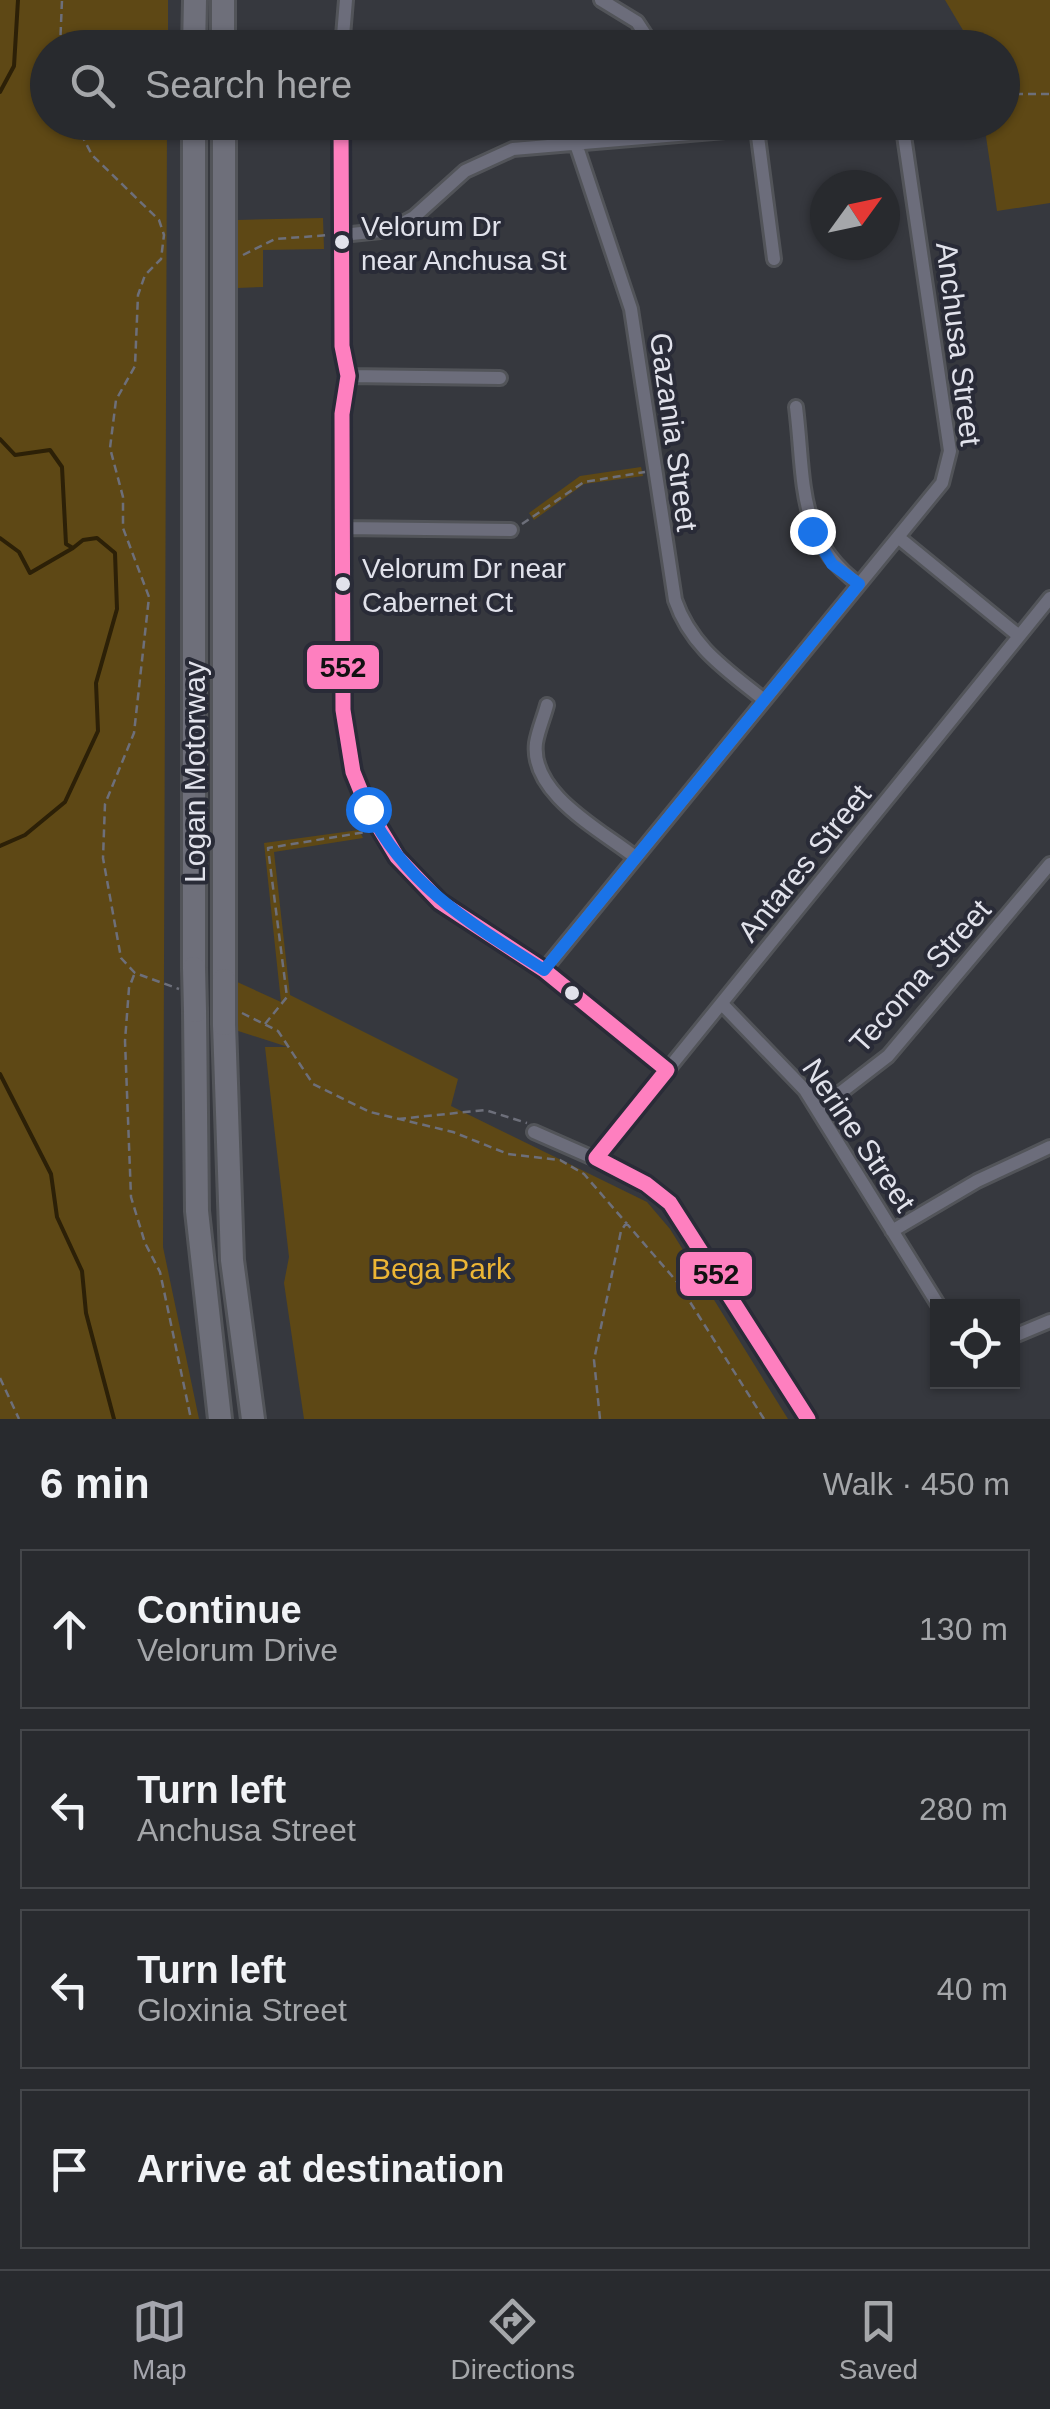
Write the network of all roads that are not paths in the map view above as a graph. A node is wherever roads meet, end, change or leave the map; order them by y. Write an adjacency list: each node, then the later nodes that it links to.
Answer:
1 (194, 0): 5 (highway)
2 (224, 0): 6 (highway)
3 (346, 0): 7 (street)
4 (601, 0): 8 (street)
5 (194, 30)
6 (223, 30)
7 (344, 30)
8 (642, 30)
9 (194, 140): 42 (highway, Logan Motorway, bridge)
10 (224, 140): 43 (highway, Logan Motorway, bridge)
11 (342, 140): 16 (street)
12 (601, 140): 15 (street)
13 (758, 140): 17 (street)
14 (908, 140): 23 (street, Anchusa Street)
15 (576, 144): 16 (street); 27 (street, Gazania Street)
16 (342, 235): 18 (street)
17 (774, 259)
18 (348, 376): 19 (street); 21 (street)
19 (500, 378)
20 (796, 407): 24 (street)
21 (342, 528): 22 (street); 31 (street)
22 (512, 530)
23 (898, 537): 24 (street, Anchusa Street); 26 (street)
24 (859, 584): 27 (street, Anchusa Street)
25 (1050, 598): 26 (street, Antares Street)
26 (1019, 636): 32 (street, Antares Street)
27 (764, 700): 29 (street, Anchusa Street)
28 (547, 704): 29 (street)
29 (635, 857): 31 (street, Anchusa Street)
30 (1050, 864): 34 (street, Tecoma Street)
31 (544, 970): 33 (street)
32 (722, 1004): 33 (street, Antares Street); 34 (street, Nerine Street)
33 (667, 1070): 37 (street, Antares Street)
34 (818, 1110): 38 (street, Nerine Street)
35 (534, 1132): 37 (street)
36 (1050, 1146): 38 (street)
37 (596, 1158): 44 (street)
38 (892, 1231): 39 (street, Nerine Street)
39 (935, 1299)
40 (1050, 1321): 41 (street)
41 (1020, 1334)
42 (220, 1419)
43 (253, 1419)
44 (808, 1419)

